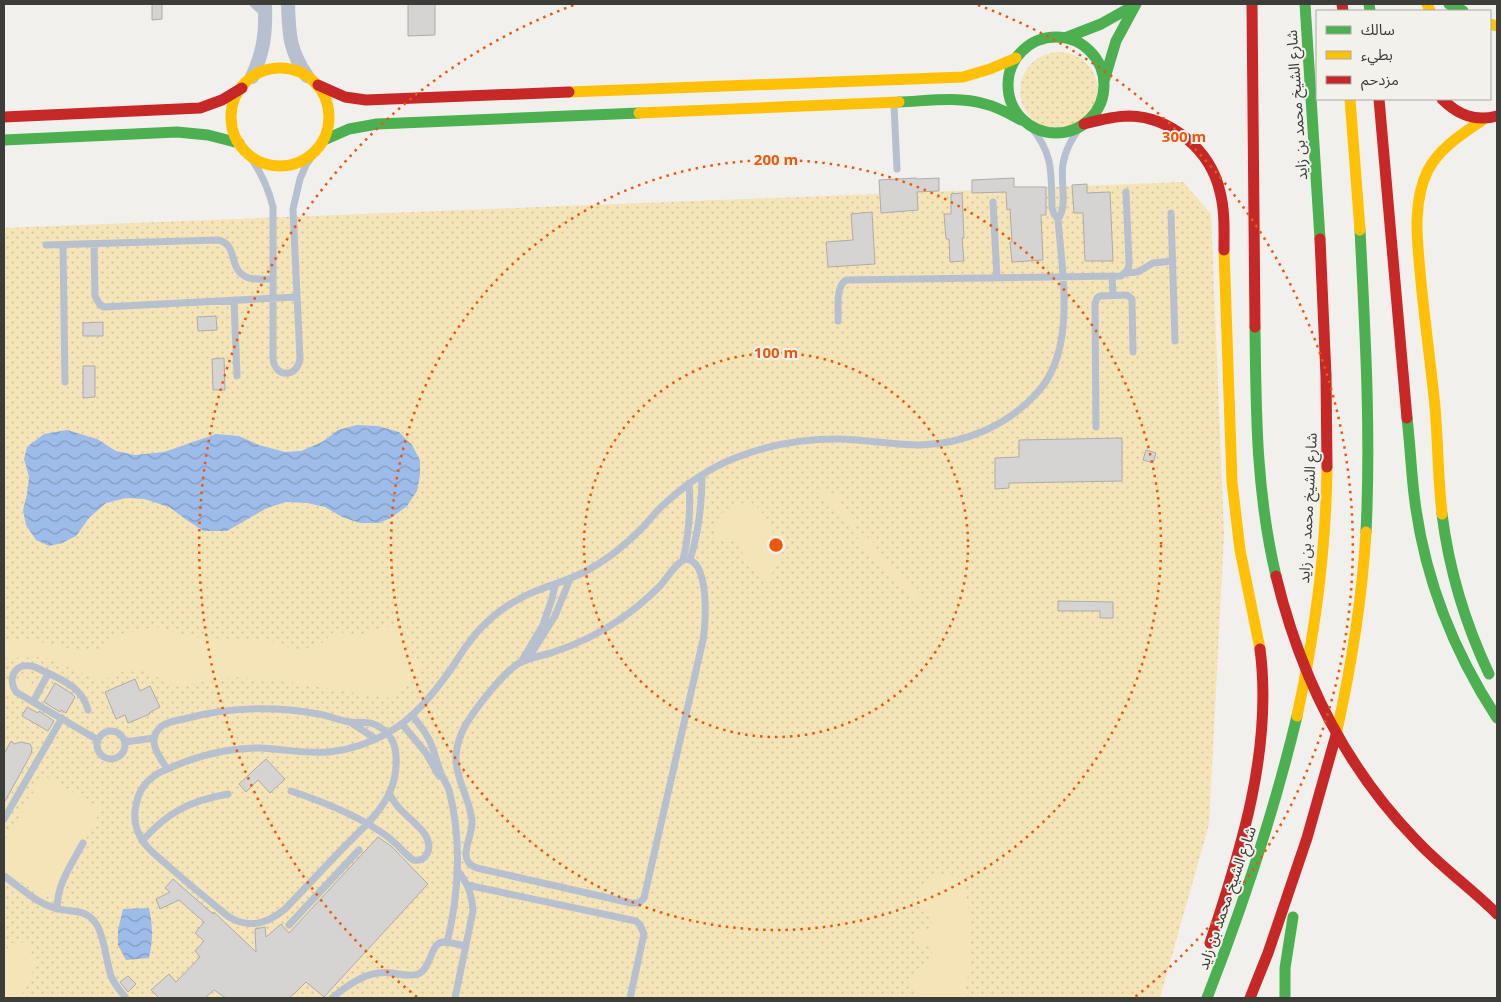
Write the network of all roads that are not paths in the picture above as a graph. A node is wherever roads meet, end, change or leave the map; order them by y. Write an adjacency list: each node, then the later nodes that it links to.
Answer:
1 (253, 4): 7 (lane)
2 (288, 4): 11 (street)
3 (1252, 4): 91 (main road)
4 (1305, 4): 103 (main road, شارع الشيخ محمد بن زايد)
5 (1449, 4): 8 (main road)
6 (1135, 5): 9 (main road); 13 (main road)
7 (265, 10): 12 (street)
8 (1461, 10)
9 (1064, 38): 10 (main road); 13 (main road)
10 (1016, 58): 14 (main road); 23 (main road)
11 (307, 76): 12 (main road); 14 (main road)
12 (252, 77): 15 (main road)
13 (1104, 81): 24 (main road)
14 (318, 86): 26 (main road)
15 (242, 88): 21 (main road); 27 (main road)
16 (1350, 100): 85 (main road)
17 (1379, 100): 67 (main road)
18 (1443, 100): 22 (main road)
19 (894, 102): 23 (main road); 26 (main road); 30 (lane)
20 (1497, 116): 22 (main road)
21 (4, 117)
22 (1484, 119): 62 (main road)
23 (1026, 124): 24 (main road); 34 (lane)
24 (1082, 126): 34 (lane); 98 (main road)
25 (4, 140): 27 (main road)
26 (324, 140): 28 (main road)
27 (239, 143): 29 (main road)
28 (315, 152): 29 (main road); 45 (lane)
29 (248, 154): 43 (lane)
30 (897, 169)
31 (1126, 192): 39 (lane)
32 (994, 202): 42 (lane)
33 (1171, 213): 38 (lane)
34 (1058, 219): 40 (lane)
35 (94, 244): 37 (lane); 43 (lane); 47 (lane)
36 (46, 245): 37 (lane)
37 (63, 245): 52 (lane)
38 (1173, 262): 39 (lane); 49 (lane)
39 (1126, 273): 41 (lane)
40 (1062, 277): 41 (lane); 42 (lane); 54 (lane)
41 (1112, 277): 44 (lane)
42 (997, 278): 48 (lane)
43 (273, 279): 46 (lane)
44 (1113, 294): 50 (lane); 53 (lane)
45 (297, 297): 46 (lane); 46 (lane)
46 (273, 298): 47 (lane)
47 (234, 301): 51 (lane)
48 (838, 320)
49 (1176, 341)
50 (1133, 352)
51 (237, 376)
52 (65, 382)
53 (1096, 427)
54 (702, 475): 55 (lane); 56 (lane)
55 (689, 483): 56 (lane); 57 (lane)
56 (686, 560): 59 (lane); 60 (lane)
57 (570, 579): 58 (lane); 59 (lane)
58 (555, 585): 60 (lane); 65 (lane)
59 (528, 659): 60 (lane)
60 (520, 663)
61 (48, 674): 63 (lane); 63 (lane); 64 (lane)
62 (1494, 684)
63 (33, 702): 66 (lane)
64 (88, 710)
65 (412, 715): 69 (lane); 76 (lane)
66 (62, 718): 73 (lane); 80 (lane)
67 (1497, 718)
68 (350, 722): 70 (lane); 71 (lane); 72 (lane)
69 (402, 724): 70 (lane); 76 (lane)
70 (388, 733): 72 (lane); 79 (lane)
71 (154, 738): 74 (lane); 75 (lane)
72 (376, 739): 75 (lane)
73 (98, 740): 74 (lane); 74 (lane)
74 (125, 742)
75 (167, 769): 82 (lane)
76 (448, 788): 86 (lane)
77 (291, 791): 81 (lane)
78 (228, 794): 82 (lane)
79 (389, 794): 81 (lane); 81 (lane)
80 (4, 819)
81 (367, 824): 89 (lane)
82 (142, 841): 89 (lane)
83 (83, 843): 92 (lane)
84 (359, 850): 90 (lane)
85 (1303, 851): 104 (main road); 105 (main road)
86 (457, 864): 88 (lane); 96 (lane)
87 (4, 876): 92 (lane)
88 (468, 885): 97 (lane); 102 (lane)
89 (306, 887): 90 (lane)
90 (316, 896): 95 (lane)
91 (1482, 899): 93 (main road); 94 (main road)
92 (57, 909): 99 (lane)
93 (1497, 909)
94 (1497, 914)
95 (289, 926)
96 (447, 943): 97 (lane); 100 (lane)
97 (466, 946): 101 (lane)
98 (1206, 956)
99 (126, 998)
100 (332, 998)
101 (455, 998)
102 (630, 998)
103 (1207, 998)
104 (1250, 998)
105 (1285, 998)

